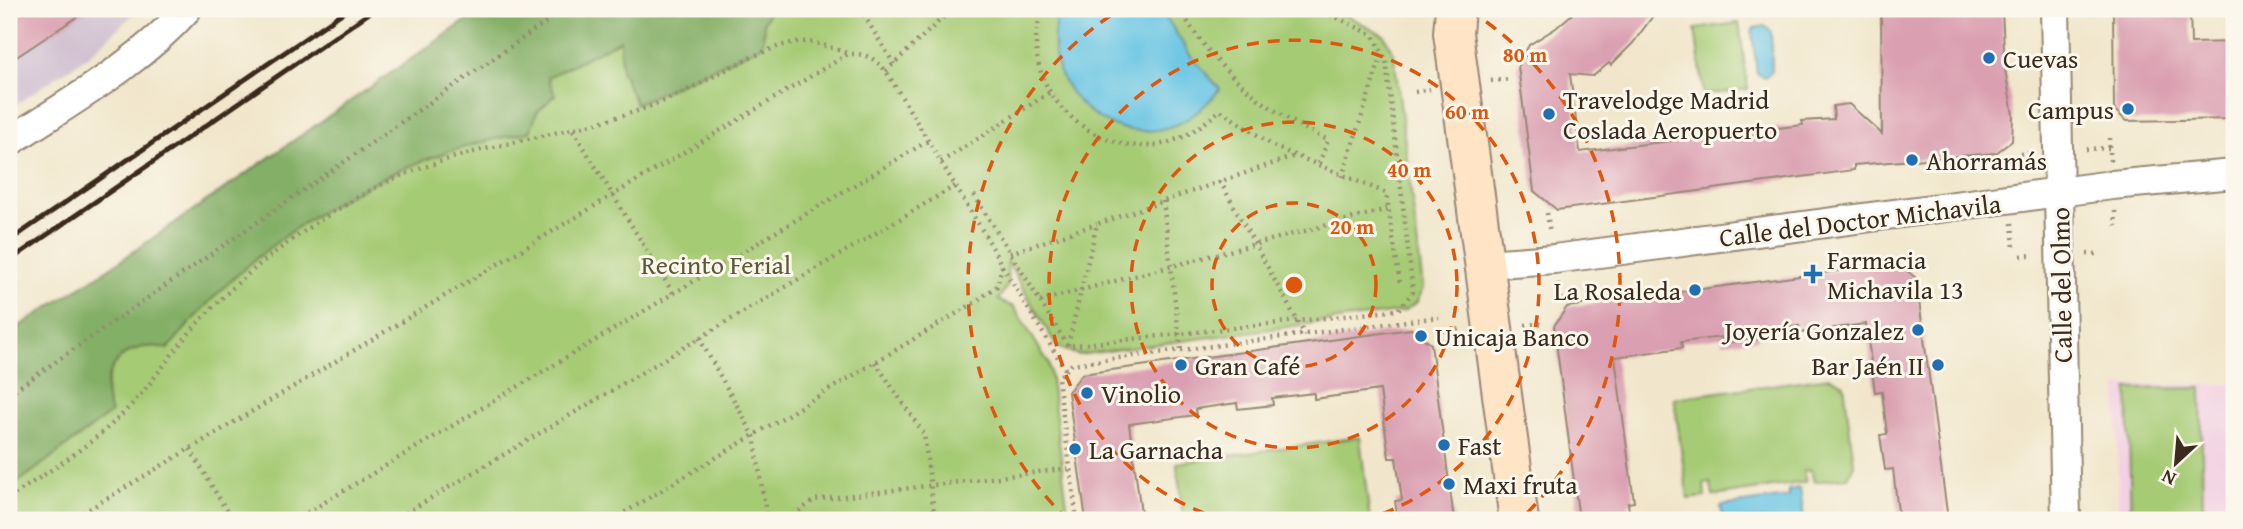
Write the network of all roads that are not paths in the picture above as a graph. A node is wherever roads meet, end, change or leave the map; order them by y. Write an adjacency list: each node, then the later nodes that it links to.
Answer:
1 (187, 9): 4 (street)
2 (1455, 9): 7 (street)
3 (2055, 9): 6 (street, Calle del Olmo)
4 (9, 142)
5 (2234, 174): 6 (street, Calle del Doctor Michavila)
6 (2059, 192): 7 (street, Calle del Doctor Michavila); 9 (street, Calle del Olmo)
7 (1485, 264): 8 (street)
8 (1519, 520)
9 (2066, 520)

